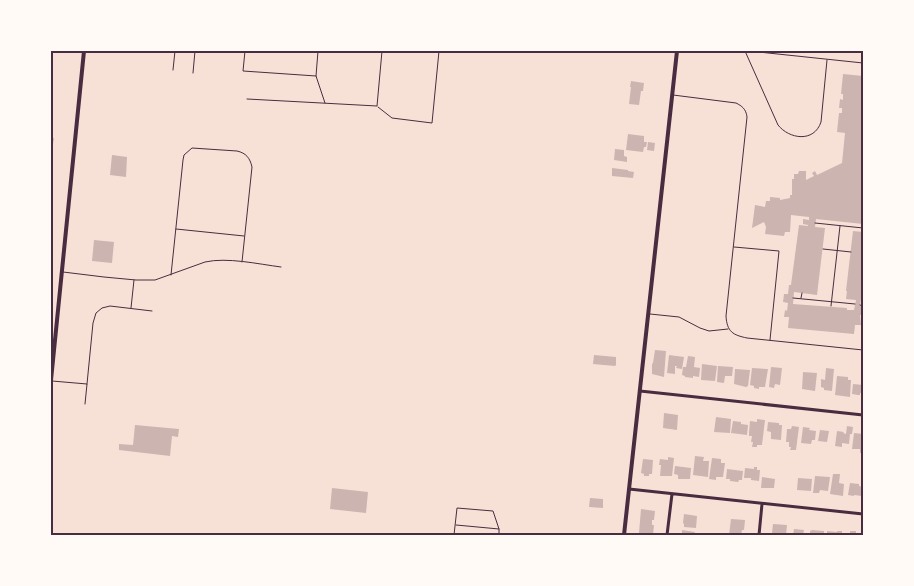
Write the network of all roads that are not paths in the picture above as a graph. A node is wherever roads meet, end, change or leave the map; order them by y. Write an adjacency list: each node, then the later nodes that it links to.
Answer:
1 (84, 51): 25 (street)
2 (176, 51): 13 (lane)
3 (195, 51): 14 (lane)
4 (244, 51): 15 (lane)
5 (318, 51): 15 (lane)
6 (382, 51): 19 (lane)
7 (439, 51): 19 (lane)
8 (676, 51): 16 (street)
9 (745, 51): 11 (lane)
10 (749, 51): 11 (lane)
11 (827, 60): 12 (lane)
12 (863, 63)
13 (173, 70)
14 (193, 73)
15 (316, 76): 18 (lane)
16 (672, 95): 22 (lane); 30 (street)
17 (247, 99): 18 (lane)
18 (325, 103): 19 (lane)
19 (377, 106)
20 (175, 229): 21 (lane); 21 (lane); 26 (lane)
21 (244, 236): 23 (lane)
22 (734, 247): 31 (lane); 32 (lane)
23 (242, 262): 24 (lane); 26 (lane)
24 (281, 267)
25 (62, 272): 27 (lane); 34 (street)
26 (171, 275): 27 (lane)
27 (134, 280): 28 (lane)
28 (131, 309): 29 (lane); 35 (lane)
29 (152, 311)
30 (648, 313): 31 (lane); 36 (street)
31 (728, 328): 32 (lane)
32 (770, 340): 33 (lane)
33 (863, 350)
34 (51, 380): 35 (lane)
35 (87, 384): 37 (lane)
36 (640, 391): 38 (street); 39 (street)
37 (85, 404)
38 (863, 415)
39 (629, 489): 40 (street); 47 (street)
40 (672, 494): 41 (street); 48 (street)
41 (762, 504): 42 (street); 49 (street)
42 (863, 514)
43 (455, 525): 44 (lane); 44 (lane); 45 (lane)
44 (499, 529): 46 (lane)
45 (454, 535)
46 (498, 535)
47 (624, 535)
48 (667, 535)
49 (759, 535)

